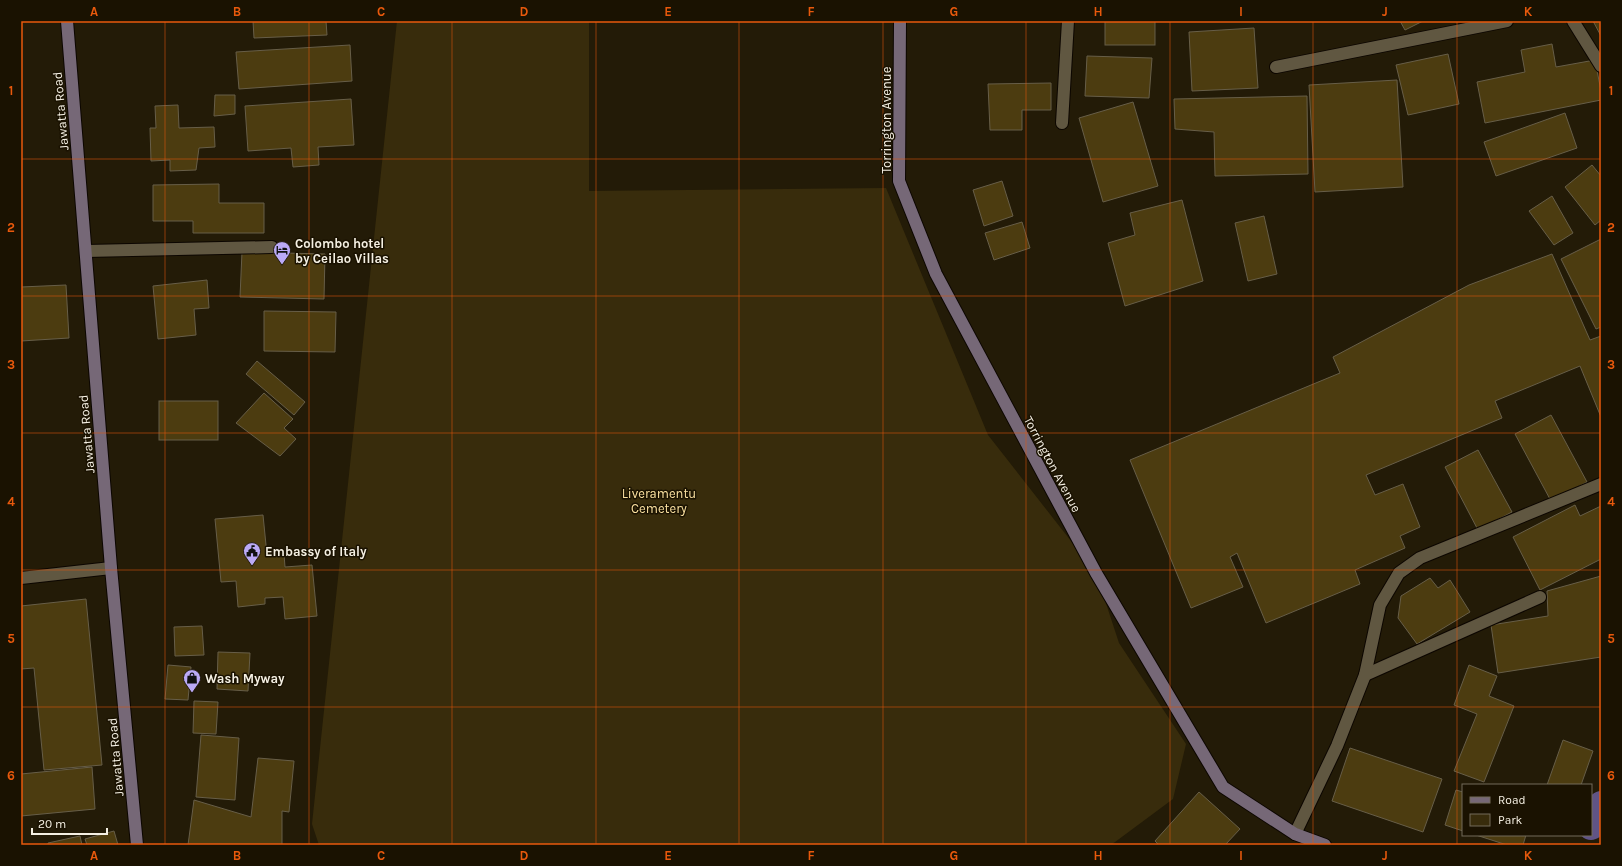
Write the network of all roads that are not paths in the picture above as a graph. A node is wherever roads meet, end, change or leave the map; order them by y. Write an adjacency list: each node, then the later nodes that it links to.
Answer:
1 (67, 21): 10 (main road, Jawatta Road)
2 (900, 21): 16 (main road, Torrington Avenue)
3 (1068, 21): 8 (street)
4 (1507, 21): 7 (street)
5 (1573, 21): 6 (street)
6 (1601, 66)
7 (1276, 67)
8 (1062, 123)
9 (272, 247): 10 (street)
10 (86, 251): 12 (main road, Jawatta Road)
11 (1601, 484): 15 (street)
12 (111, 568): 13 (street); 17 (main road, Jawatta Road)
13 (21, 578)
14 (1540, 596): 15 (street)
15 (1365, 675): 16 (street)
16 (1295, 834): 18 (main road, Torrington Avenue)
17 (138, 845)
18 (1325, 845)

